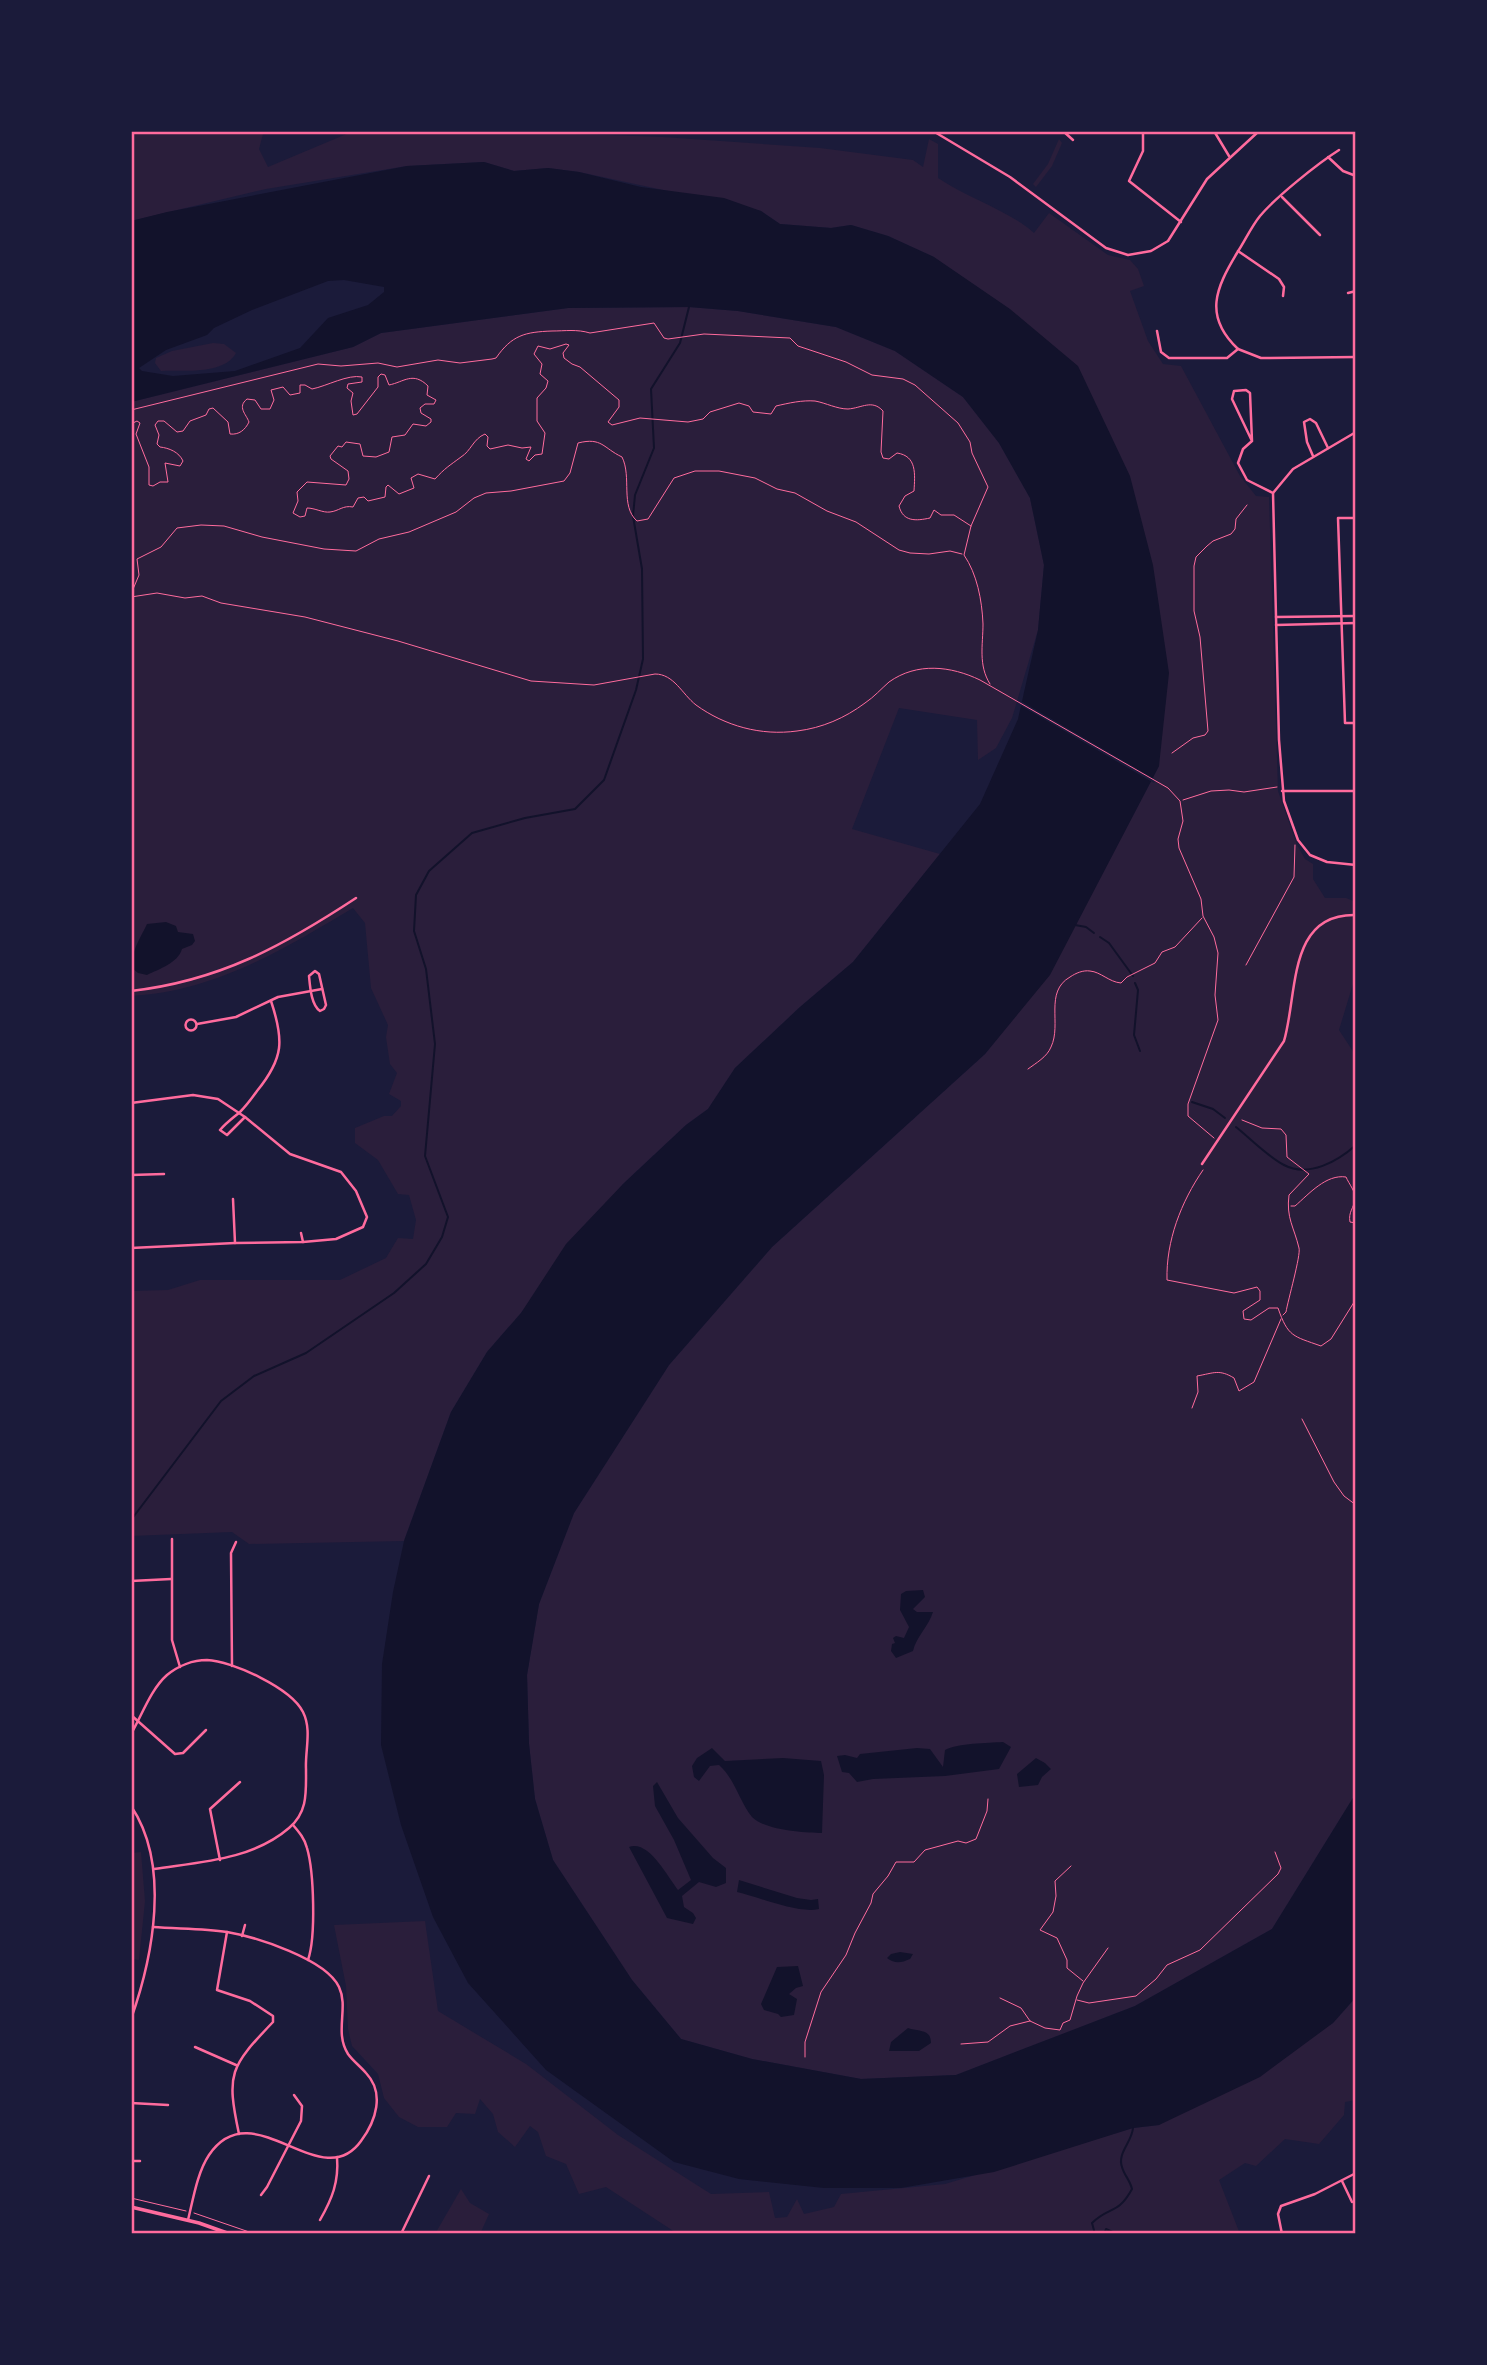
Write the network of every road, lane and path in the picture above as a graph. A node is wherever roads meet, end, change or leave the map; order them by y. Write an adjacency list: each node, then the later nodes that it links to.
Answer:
1 (933, 131): 12 (street)
2 (1063, 131): 6 (street)
3 (1143, 131): 12 (street)
4 (1213, 131): 8 (street)
5 (1259, 131): 8 (street)
6 (1073, 140)
7 (1339, 150): 9 (street)
8 (1230, 156): 12 (street)
9 (1328, 157): 10 (street); 11 (street)
10 (1356, 176)
11 (1282, 197): 13 (street); 14 (street)
12 (1181, 222)
13 (1320, 235)
14 (1238, 251): 17 (street); 19 (street)
15 (1356, 291): 16 (street)
16 (1348, 293)
17 (1283, 296)
18 (1157, 331): 19 (street)
19 (1238, 349): 20 (street)
20 (1356, 357)
21 (131, 410): 32 (path)
22 (131, 424): 32 (path)
23 (1356, 432): 25 (street)
24 (1252, 441): 24 (street); 29 (street)
25 (1328, 449): 27 (street); 27 (street)
26 (131, 452): 28 (path)
27 (1313, 456): 29 (street)
28 (131, 457)
29 (1273, 493): 36 (street)
30 (1247, 505): 43 (path)
31 (1356, 518): 37 (street)
32 (971, 526): 33 (path)
33 (964, 555): 34 (path); 41 (path)
34 (131, 596): 41 (path)
35 (1356, 616): 37 (street)
36 (1276, 617): 37 (street); 40 (street)
37 (1340, 617): 38 (street)
38 (1340, 623): 39 (street); 40 (street); 42 (street)
39 (1356, 623)
40 (1276, 625): 44 (street)
41 (991, 685): 46 (path)
42 (1356, 723)
43 (1171, 753)
44 (1281, 789): 45 (street); 46 (path); 47 (street)
45 (1356, 790)
46 (1180, 801): 51 (path)
47 (1298, 840): 48 (street); 52 (path)
48 (1356, 865)
49 (356, 898): 54 (street)
50 (1356, 915): 64 (street)
51 (1203, 916): 58 (path); 63 (path)
52 (1246, 965)
53 (322, 989): 55 (street); 55 (street); 55 (street)
54 (131, 991)
55 (311, 991): 56 (street)
56 (271, 1001): 57 (street); 60 (street)
57 (197, 1024)
58 (1028, 1069)
59 (131, 1103): 60 (street)
60 (239, 1113): 61 (street); 61 (street)
61 (245, 1117): 71 (street)
62 (1242, 1120): 68 (path)
63 (1214, 1138)
64 (1203, 1166): 75 (path)
65 (164, 1174): 66 (street)
66 (131, 1175)
67 (233, 1199): 72 (street)
68 (1289, 1205): 69 (path); 75 (path)
69 (1356, 1223)
70 (301, 1233): 71 (street)
71 (303, 1242): 72 (street)
72 (235, 1243): 73 (street)
73 (131, 1248)
74 (1356, 1299): 75 (path)
75 (1282, 1317): 76 (path)
76 (1192, 1408)
77 (1301, 1419): 78 (path)
78 (1356, 1504)
79 (172, 1539): 81 (street)
80 (236, 1542): 83 (street)
81 (171, 1579): 82 (street); 84 (street)
82 (131, 1581)
83 (232, 1666): 84 (street); 92 (street)
84 (180, 1667): 86 (street)
85 (131, 1715): 86 (street)
86 (138, 1722): 87 (street); 88 (street)
87 (206, 1730)
88 (131, 1734)
89 (240, 1782): 94 (street)
90 (988, 1799): 110 (path)
91 (131, 1806): 96 (street)
92 (293, 1825): 94 (street); 102 (street)
93 (1275, 1852): 105 (path)
94 (220, 1860): 96 (street)
95 (1071, 1866): 103 (path)
96 (153, 1869): 98 (street)
97 (245, 1925): 100 (street)
98 (153, 1927): 99 (street); 106 (street)
99 (227, 1932): 100 (street); 111 (street)
100 (242, 1936): 102 (street)
101 (1108, 1948): 103 (path)
102 (308, 1961): 117 (street)
103 (1083, 1983): 105 (path)
104 (1000, 1998): 107 (path)
105 (1077, 2000): 107 (path)
106 (131, 2019)
107 (1030, 2021): 108 (path)
108 (961, 2044)
109 (195, 2047): 111 (street)
110 (805, 2057)
111 (236, 2065): 115 (street)
112 (294, 2095): 116 (street)
113 (131, 2103): 114 (street)
114 (168, 2105)
115 (239, 2134): 116 (street); 129 (street)
116 (289, 2145): 117 (street); 123 (street)
117 (337, 2157): 130 (street)
118 (131, 2161): 119 (street)
119 (139, 2161)
120 (1356, 2173): 122 (street)
121 (429, 2176): 133 (street)
122 (1342, 2181): 125 (street); 134 (street)
123 (261, 2195)
124 (131, 2198): 127 (path)
125 (1352, 2202)
126 (131, 2207): 129 (main road)
127 (186, 2211)
128 (195, 2213): 132 (path)
129 (188, 2220): 131 (main road)
130 (320, 2220)
131 (230, 2234)
132 (255, 2234)
133 (401, 2234)
134 (1282, 2234)

